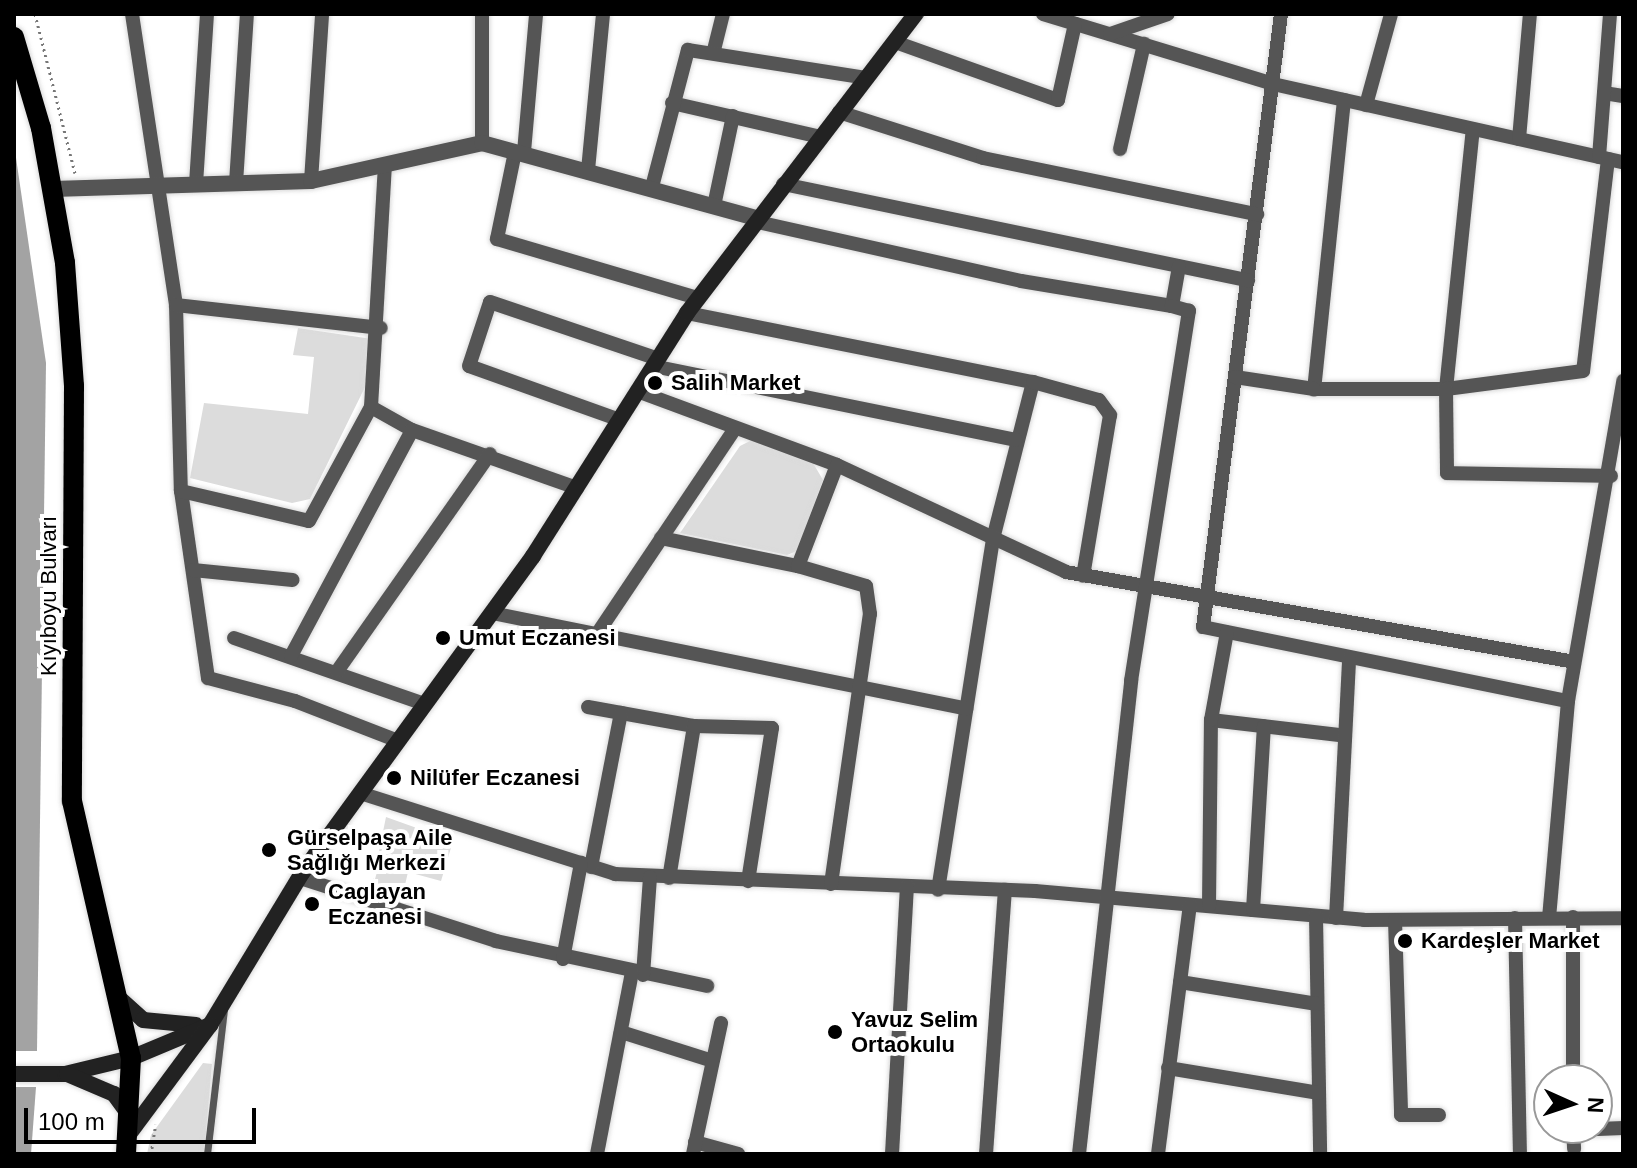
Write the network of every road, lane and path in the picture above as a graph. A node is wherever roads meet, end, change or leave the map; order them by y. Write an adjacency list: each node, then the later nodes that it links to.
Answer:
1 (35, 14): 48 (path)
2 (132, 14): 46 (street)
3 (207, 14): 44 (street)
4 (247, 14): 43 (street)
5 (322, 14): 42 (street)
6 (482, 14): 36 (street)
7 (536, 14): 38 (street)
8 (603, 14): 41 (street)
9 (723, 14): 23 (street)
10 (916, 14): 21 (main road)
11 (1043, 14): 18 (street)
12 (1118, 14): 19 (street)
13 (1168, 14): 19 (street)
14 (1281, 14): 25 (street)
15 (1391, 14): 30 (street)
16 (1530, 14): 35 (street)
17 (1610, 14): 26 (street)
18 (1075, 24): 19 (street); 21 (street)
19 (1113, 33): 22 (street)
20 (14, 37): 49 (main road, Kıyıboyu Bulvarı)
21 (895, 42): 24 (main road)
22 (1144, 44): 25 (street); 37 (street)
23 (714, 50): 24 (street); 29 (street)
24 (867, 78): 31 (main road)
25 (1273, 84): 28 (street); 51 (street)
26 (1604, 93): 27 (street); 39 (street)
27 (1623, 96)
28 (1344, 100): 30 (street); 64 (street)
29 (672, 103): 32 (street); 47 (street)
30 (1366, 105): 33 (street)
31 (839, 112): 34 (main road); 51 (street)
32 (733, 116): 34 (street); 50 (street)
33 (1473, 129): 35 (street); 65 (street)
34 (820, 137): 45 (main road)
35 (1519, 139): 39 (street)
36 (482, 143): 38 (street); 40 (street)
37 (1120, 149)
38 (519, 152): 41 (street); 55 (street)
39 (1610, 159): 65 (street)
40 (385, 165): 42 (street); 59 (street)
41 (588, 170): 47 (street)
42 (311, 181): 43 (street)
43 (236, 183): 44 (street)
44 (196, 184): 46 (street)
45 (783, 184): 52 (main road); 53 (street)
46 (162, 186): 48 (street); 56 (street)
47 (652, 187): 50 (street)
48 (77, 188): 49 (street)
49 (53, 189): 129 (main road, Kıyıboyu Bulvarı)
50 (714, 206): 52 (street)
51 (1257, 214): 54 (street)
52 (754, 219): 55 (main road); 57 (street)
53 (1179, 267): 54 (street); 57 (street)
54 (1248, 280): 61 (street)
55 (698, 298): 58 (main road)
56 (176, 305): 59 (street); 76 (street)
57 (1172, 306): 83 (street)
58 (687, 313): 60 (main road); 63 (street)
59 (381, 328): 67 (street)
60 (655, 363): 66 (main road); 68 (street); 71 (street)
61 (1235, 377): 64 (street); 84 (street)
62 (1623, 381): 74 (street)
63 (1033, 382): 71 (street); 81 (street)
64 (1314, 389): 65 (street)
65 (1446, 389): 74 (street)
66 (637, 391): 68 (main road); 69 (street)
67 (371, 407): 70 (street); 76 (street)
68 (620, 420): 75 (main road)
69 (735, 429): 73 (street); 77 (street)
70 (412, 430): 72 (street); 89 (street)
71 (1016, 440): 78 (street)
72 (490, 454): 75 (street); 92 (street)
73 (837, 465): 78 (street); 79 (street)
74 (1611, 476): 91 (street)
75 (577, 488): 85 (main road)
76 (181, 491): 80 (street)
77 (661, 538): 79 (street); 87 (street)
78 (993, 539): 81 (street); 97 (street)
79 (798, 566): 93 (street)
80 (193, 570): 82 (street); 103 (street)
81 (1083, 576): 83 (street)
82 (293, 580)
83 (1145, 586): 84 (street); 114 (street)
84 (1208, 591): 86 (street); 91 (street)
85 (492, 613): 87 (street); 95 (main road)
86 (1227, 632): 90 (street); 99 (street)
87 (597, 634): 93 (street)
88 (234, 638): 89 (street)
89 (291, 656): 92 (street)
90 (1349, 658): 94 (street); 102 (street)
91 (1569, 661): 94 (street)
92 (338, 670): 95 (street)
93 (860, 688): 97 (street); 110 (street)
94 (1568, 701): 119 (street)
95 (425, 704): 103 (main road)
96 (588, 707): 98 (street)
97 (966, 709): 112 (street)
98 (621, 713): 100 (street); 105 (street)
99 (1211, 720): 101 (street); 116 (street)
100 (694, 726): 108 (street); 109 (street)
101 (1264, 726): 102 (street); 117 (street)
102 (1339, 735): 121 (street)
103 (398, 741): 104 (main road)
104 (360, 793): 105 (street); 107 (main road)
105 (586, 865): 106 (street); 125 (street)
106 (650, 877): 108 (street); 126 (street)
107 (300, 878): 125 (street); 130 (main road)
108 (669, 878): 109 (street)
109 (748, 881): 110 (street)
110 (831, 884): 111 (street)
111 (907, 887): 112 (street); 150 (street)
112 (938, 890): 113 (street)
113 (1005, 890): 114 (street); 151 (street)
114 (1107, 897): 115 (street); 152 (street)
115 (1190, 905): 116 (street); 127 (street)
116 (1209, 906): 117 (street)
117 (1253, 910): 118 (street)
118 (1316, 916): 121 (street); 131 (street)
119 (1549, 917): 120 (street); 122 (street)
120 (1573, 917): 123 (street); 137 (street)
121 (1336, 918): 124 (street)
122 (1515, 918): 124 (street); 155 (street)
123 (1623, 918)
124 (1395, 920): 142 (street)
125 (563, 959): 126 (street)
126 (638, 974): 128 (street); 134 (street)
127 (1180, 982): 131 (street); 138 (street)
128 (707, 986)
129 (120, 999): 133 (main road); 135 (main road, Kıyıboyu Bulvarı)
130 (225, 1000): 133 (main road); 147 (lane)
131 (1317, 1004): 141 (street)
132 (721, 1023): 136 (street)
133 (210, 1025): 135 (main road); 143 (main road)
134 (621, 1032): 136 (street); 148 (street)
135 (131, 1058): 140 (main road); 143 (main road, Kıyıboyu Bulvarı)
136 (710, 1060): 145 (street)
137 (1573, 1064)
138 (1168, 1068): 141 (street); 153 (street)
139 (14, 1074): 140 (main road)
140 (65, 1074): 143 (main road)
141 (1319, 1093): 154 (street)
142 (1439, 1115)
143 (128, 1134)
144 (1574, 1144): 146 (street)
145 (694, 1148): 149 (street)
146 (1574, 1149)
147 (207, 1154)
148 (597, 1154)
149 (738, 1154)
150 (892, 1154)
151 (986, 1154)
152 (1079, 1154)
153 (1158, 1154)
154 (1320, 1154)
155 (1518, 1154)

